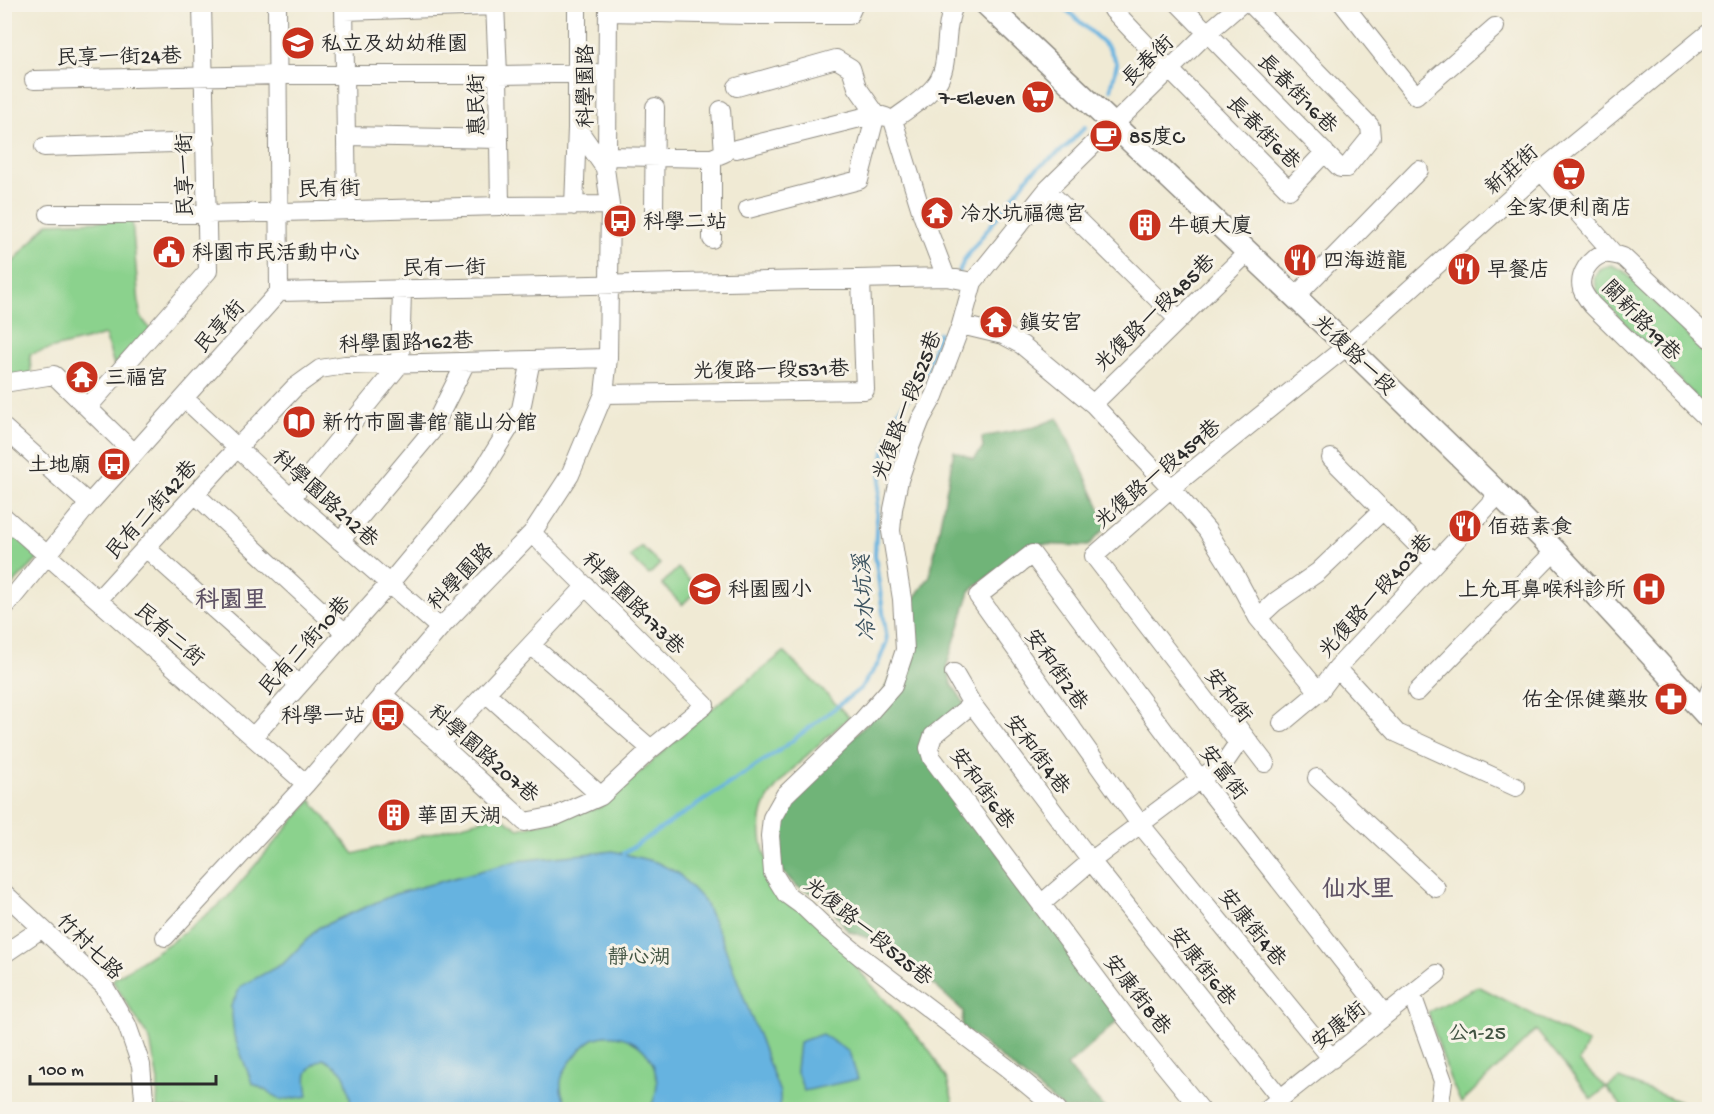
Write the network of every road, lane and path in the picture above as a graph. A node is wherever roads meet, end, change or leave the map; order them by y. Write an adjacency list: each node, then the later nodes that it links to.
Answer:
1 (202, 4): 26 (street, 民享一街)
2 (277, 4): 23 (street)
3 (577, 4): 22 (street, 科學園路)
4 (854, 4): 15 (street)
5 (955, 4): 31 (street)
6 (986, 4): 32 (main road, 光復路一段)
7 (1179, 4): 19 (street, 長春街16巷)
8 (1241, 4): 19 (street, 長春街)
9 (1251, 4): 39 (street, 長春街16巷)
10 (1343, 4): 17 (street)
11 (495, 5): 12 (street); 25 (street, 惠民街)
12 (344, 8): 24 (street)
13 (608, 8): 14 (street); 21 (street, 科學園路)
14 (749, 10): 15 (street)
15 (807, 10)
16 (1113, 10): 20 (street)
17 (1495, 27)
18 (1710, 32): 44 (street, 新莊街)
19 (1207, 33): 20 (street, 長春街); 39 (street, 長春街16巷)
20 (1170, 70): 32 (street, 長春街); 39 (street, 長春街6巷)
21 (607, 73): 22 (street, 民享一街24巷); 42 (street, 科學園路)
22 (576, 74): 25 (street, 民享一街24巷); 33 (street, 科學園路)
23 (279, 75): 24 (street, 民享一街24巷); 26 (street, 民享一街24巷); 52 (street)
24 (345, 75): 25 (street, 民享一街24巷); 34 (street)
25 (498, 75): 35 (street, 惠民街)
26 (204, 76): 27 (street, 民享一街24巷); 36 (street, 民享一街)
27 (34, 80)
28 (737, 87): 31 (street)
29 (655, 106): 40 (street)
30 (721, 111): 41 (street)
31 (885, 117): 38 (street); 50 (street); 58 (street)
32 (1113, 125): 45 (street, 光復路一段525巷); 56 (main road, 光復路一段)
33 (577, 128): 42 (street, 科學園路); 48 (street, 科學園路)
34 (346, 136): 35 (street); 49 (street)
35 (499, 139): 47 (street, 惠民街)
36 (206, 142): 37 (street); 54 (street, 民享一街)
37 (44, 147)
38 (736, 149)
39 (1325, 152)
40 (654, 157): 41 (street); 42 (street); 51 (street)
41 (712, 158): 55 (street)
42 (606, 162): 46 (street, 科學園路)
43 (1419, 171): 64 (street)
44 (1541, 171): 57 (street, 關新路19巷); 68 (street, 新莊街)
45 (1047, 190): 60 (street, 光復路一段525巷); 65 (street)
46 (610, 205): 48 (street, 民有街); 61 (street, 科學園路)
47 (500, 206): 48 (street, 民有街); 49 (street, 民有街)
48 (574, 206)
49 (347, 209): 52 (street, 民有街)
50 (748, 209)
51 (654, 211)
52 (279, 213): 54 (street, 民有街); 63 (street)
53 (49, 214): 54 (street, 民有街)
54 (207, 214): 77 (street, 民享一街)
55 (712, 239)
56 (1247, 253): 64 (main road, 光復路一段); 65 (street, 光復路一段485巷)
57 (1614, 254): 67 (street, 關新路19巷); 78 (street, 關新路19巷)
58 (946, 277): 59 (street); 60 (street)
59 (861, 280): 61 (street); 74 (street, 光復路一段531巷)
60 (973, 282): 66 (street, 光復路一段525巷)
61 (610, 286): 62 (street, 民有一街); 69 (street, 科學園路)
62 (402, 290): 63 (street, 民有一街); 72 (street)
63 (279, 292): 75 (street, 民享街)
64 (1295, 297): 68 (main road, 光復路一段)
65 (1179, 320): 76 (street, 光復路一段485巷)
66 (961, 325): 76 (street); 141 (street, 光復路一段525巷)
67 (1710, 339)
68 (1347, 346): 83 (street, 光復路一段459巷); 85 (main road, 光復路一段)
69 (608, 358): 70 (street, 科學園路162巷); 74 (street, 科學園路)
70 (531, 360): 71 (street, 科學園路162巷); 98 (street, 民有二街10巷)
71 (466, 362): 72 (street, 科學園路162巷); 91 (street)
72 (400, 364): 80 (street, 科學園路162巷); 86 (street)
73 (4, 383): 77 (street)
74 (604, 394): 90 (street, 科學園路)
75 (184, 398): 80 (street, 科學園路212巷); 81 (street, 民享街)
76 (1093, 404): 83 (street)
77 (88, 407): 81 (street)
78 (1710, 421)
79 (4, 428): 87 (street)
80 (237, 448): 84 (street, 民有二街42巷); 86 (street, 科學園路212巷)
81 (134, 453): 87 (street, 民享街)
82 (1331, 458): 88 (street)
83 (1171, 488): 96 (street, 光復路一段459巷); 102 (street)
84 (195, 494): 92 (street, 民有二街42巷); 104 (street)
85 (1499, 494): 93 (main road, 光復路一段); 97 (street, 光復路一段403巷)
86 (291, 498): 91 (street, 科學園路212巷)
87 (89, 504): 95 (street, 民享街)
88 (1383, 510): 97 (street); 102 (street)
89 (4, 517): 95 (street, 民有二街)
90 (532, 533): 99 (street, 科學園路173巷); 103 (street, 科學園路)
91 (340, 541): 98 (street, 科學園路212巷)
92 (146, 548): 100 (street, 民有二街42巷); 108 (street)
93 (1555, 550): 111 (street); 116 (main road, 光復路一段)
94 (1032, 554): 123 (street, 安富街); 127 (street, 安和街2巷)
95 (47, 555): 100 (street, 民有二街); 101 (street, 民享街)
96 (1094, 556): 121 (street, 光復路一段459巷); 123 (street, 安和街)
97 (1434, 562): 106 (street, 光復路一段403巷)
98 (389, 584): 103 (street, 科學園路212巷); 104 (street, 民有二街10巷)
99 (586, 586): 105 (street); 115 (street, 科學園路173巷)
100 (98, 600): 118 (street, 民有二街)
101 (4, 608)
102 (1258, 618): 110 (street)
103 (440, 628): 113 (street, 科學園路)
104 (345, 633): 108 (street, 民有二街10巷)
105 (531, 645): 112 (street); 120 (street)
106 (1337, 668): 110 (street, 光復路一段403巷); 125 (street)
107 (954, 673): 114 (street, 安和街4巷)
108 (299, 685): 118 (street, 民有二街10巷)
109 (1710, 690): 116 (street)
110 (1319, 692): 117 (street, 光復路一段403巷)
111 (1417, 692)
112 (486, 693): 119 (street); 126 (street)
113 (382, 694): 119 (street, 科學園路207巷); 124 (street, 科學園路)
114 (972, 704): 128 (street, 安和街4巷); 131 (street, 安和街6巷)
115 (705, 705): 120 (street, 科學園路207巷)
116 (1707, 714)
117 (1282, 723)
118 (253, 737): 124 (street, 民有二街)
119 (439, 743): 126 (street, 科學園路207巷)
120 (651, 749): 126 (street, 科學園路207巷)
121 (1265, 763)
122 (1317, 778): 129 (street)
123 (1200, 779): 127 (street, 安和街); 137 (street, 安富街)
124 (306, 784): 133 (street, 科學園路)
125 (1516, 787)
126 (600, 796)
127 (1140, 824): 128 (street, 安和街); 138 (street, 安康街4巷)
128 (1091, 861): 131 (street, 安和街); 139 (street, 安康街6巷)
129 (1436, 888)
130 (4, 893): 132 (street, 竹村七路)
131 (1041, 904): 142 (street, 安康街8巷)
132 (40, 928): 134 (street); 140 (street, 竹村七路)
133 (165, 937)
134 (4, 954)
135 (1437, 974): 136 (street, 安康街)
136 (1412, 995): 137 (street, 安康街); 144 (street)
137 (1385, 1015): 138 (street, 安康街)
138 (1332, 1059): 139 (street, 安康街)
139 (1281, 1099): 143 (street, 安康街)
140 (141, 1110)
141 (1058, 1110)
142 (1201, 1110)
143 (1266, 1110)
144 (1439, 1110)

